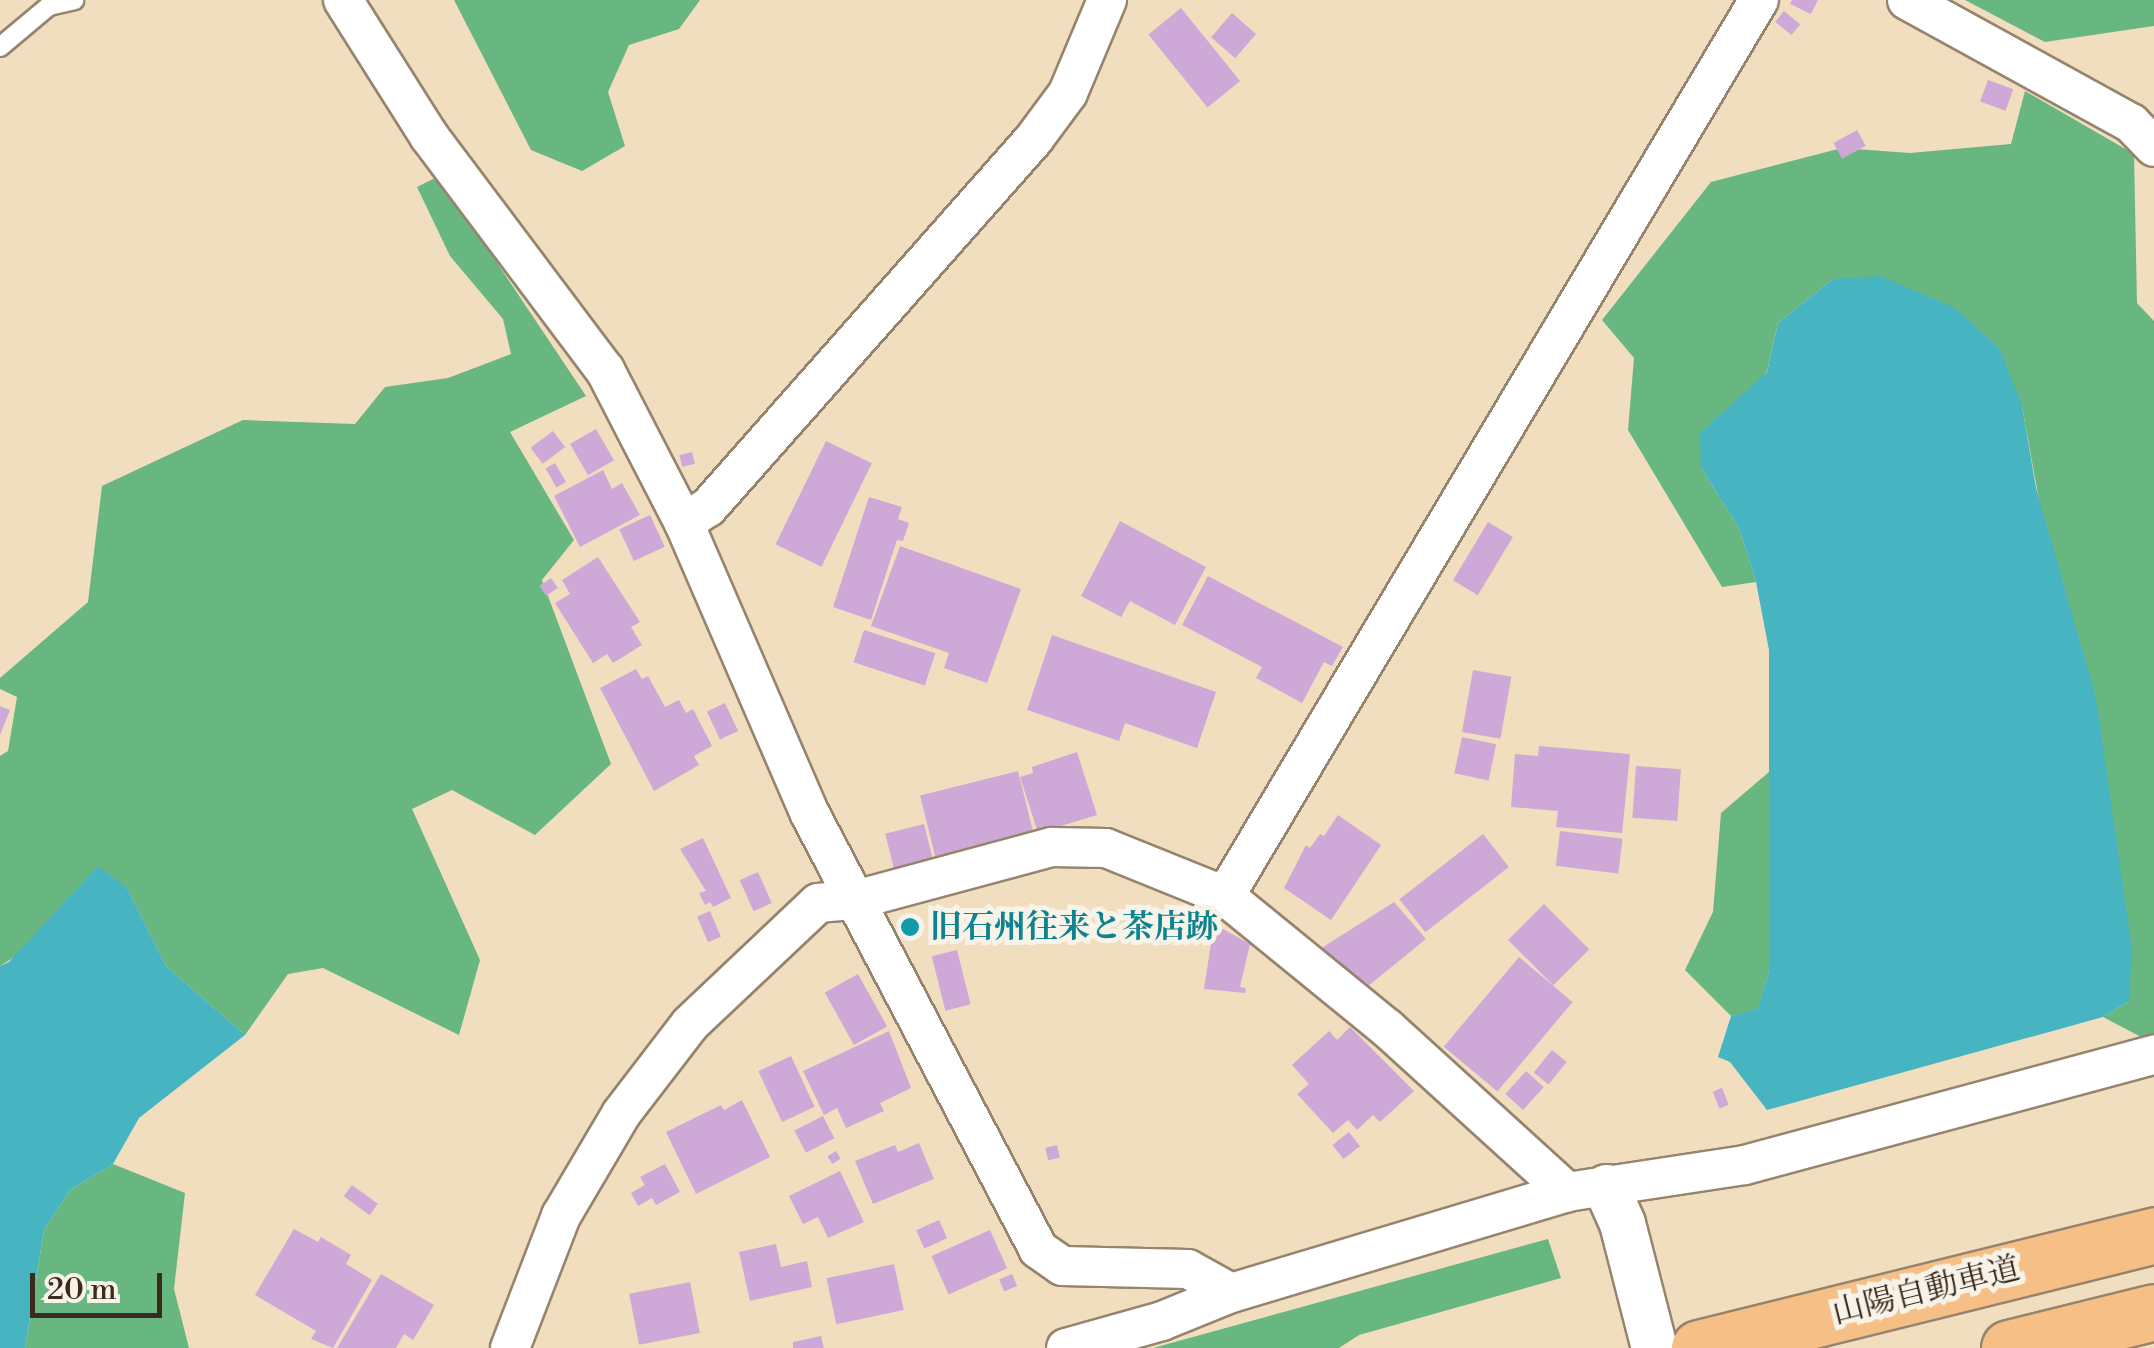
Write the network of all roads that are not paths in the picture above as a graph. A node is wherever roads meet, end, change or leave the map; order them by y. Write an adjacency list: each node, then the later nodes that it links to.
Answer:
1 (74, 0): 6 (lane)
2 (343, 0): 8 (street)
3 (1107, 0): 8 (street)
4 (1759, 0): 9 (street)
5 (1907, 0): 7 (street)
6 (0, 46)
7 (2154, 147)
8 (684, 523): 10 (street)
9 (1225, 896): 10 (street); 12 (street)
10 (856, 900): 14 (street); 16 (street)
11 (2154, 1054): 12 (street)
12 (1598, 1201): 14 (street); 18 (street)
13 (2154, 1235): 19 (highway, 山陽自動車道)
14 (1231, 1292): 17 (street)
15 (2154, 1312): 20 (highway)
16 (510, 1348)
17 (1066, 1348)
18 (1654, 1348)
19 (1699, 1348)
20 (2009, 1348)

